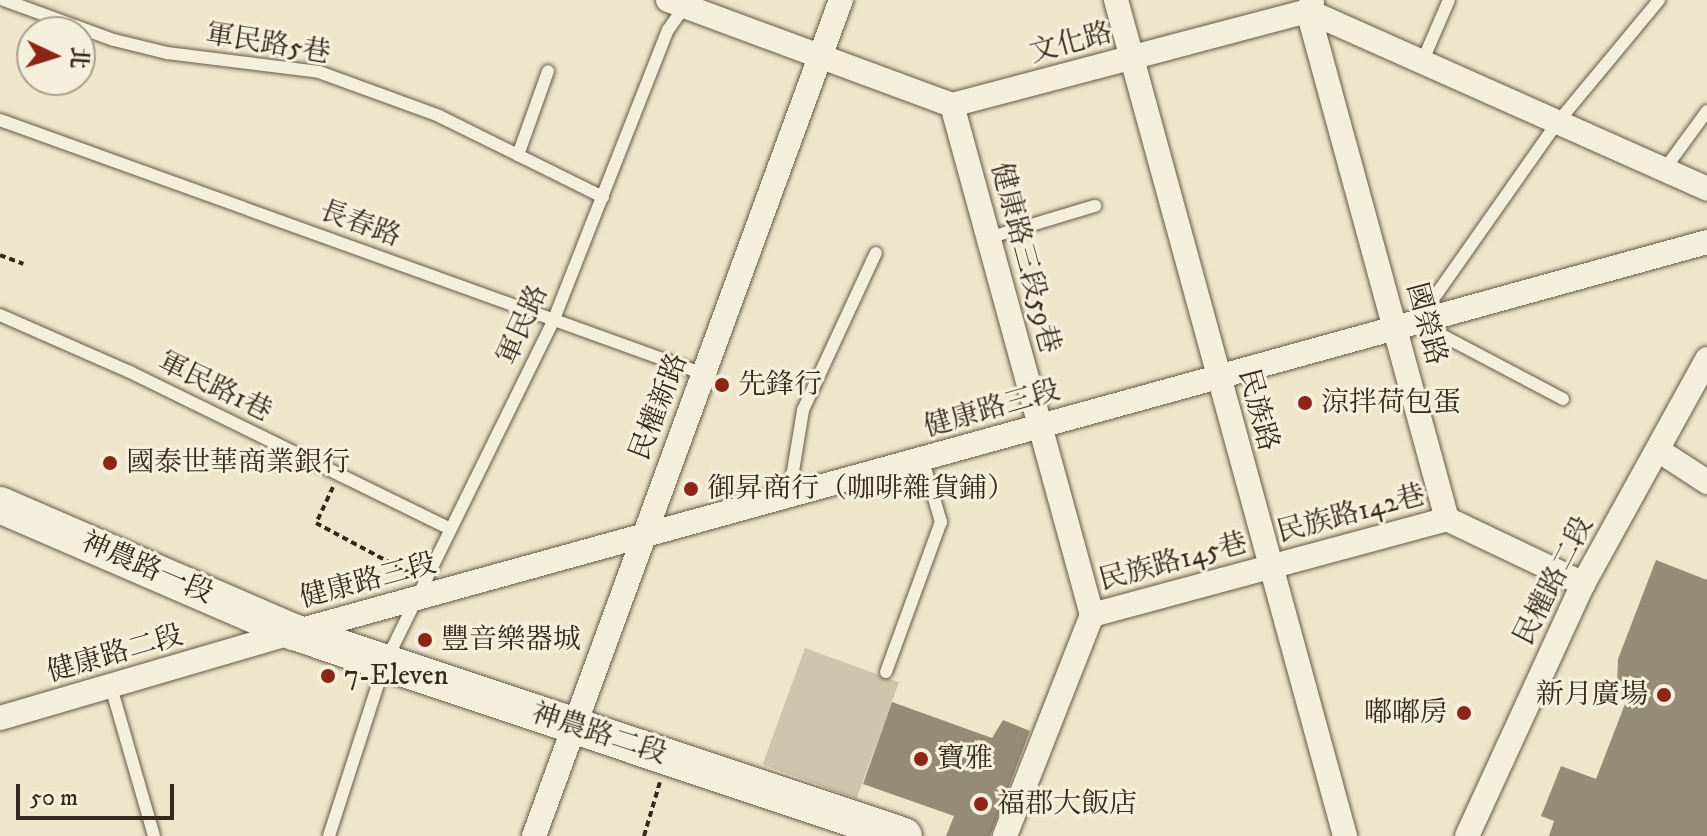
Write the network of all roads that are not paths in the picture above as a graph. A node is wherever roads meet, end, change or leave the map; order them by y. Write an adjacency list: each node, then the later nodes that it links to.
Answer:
1 (4, 0): 17 (lane, 軍民路5巷)
2 (841, 0): 9 (street, 民權新路)
3 (1116, 0): 10 (street, 民族路)
4 (1284, 0): 8 (street)
5 (1449, 0): 11 (lane)
6 (1659, 0): 16 (lane)
7 (680, 2): 9 (street); 20 (lane, 軍民路)
8 (1310, 6): 10 (street, 文化路); 11 (street); 27 (street, 國榮路)
9 (821, 54): 13 (street); 29 (street, 民權新路)
10 (1130, 59): 13 (street, 文化路); 30 (street, 民族路)
11 (1423, 60): 16 (street)
12 (548, 71): 17 (lane)
13 (952, 105): 22 (street, 健康路三段59巷)
14 (1707, 111): 18 (lane)
15 (0, 120): 26 (lane, 長春路)
16 (1557, 123): 18 (street); 27 (lane)
17 (518, 155): 20 (lane, 軍民路5巷)
18 (1664, 170): 19 (street)
19 (1707, 189)
20 (603, 197): 26 (lane, 軍民路)
21 (1095, 206): 22 (lane)
22 (988, 238): 32 (street, 健康路三段59巷)
23 (1707, 242): 27 (street, 健康路三段)
24 (876, 253): 36 (lane)
25 (0, 315): 39 (lane, 軍民路1巷)
26 (554, 319): 29 (lane, 長春路); 39 (lane, 軍民路)
27 (1407, 325): 30 (street, 健康路三段); 31 (lane); 38 (street, 國榮路)
28 (1707, 359): 33 (street, 民權路二段)
29 (704, 374): 40 (street, 民權新路)
30 (1218, 377): 32 (street, 健康路三段); 41 (street, 民族路)
31 (1563, 399)
32 (1040, 427): 34 (street, 健康路三段); 44 (street, 健康路三段59巷)
33 (1658, 450): 35 (street); 42 (street, 民權路二段)
34 (923, 461): 36 (street, 健康路三段); 47 (lane)
35 (1707, 482)
36 (788, 498): 40 (street, 健康路三段)
37 (0, 505): 45 (street, 神農路一段)
38 (1447, 519): 41 (street, 民族路142巷); 42 (street)
39 (450, 529): 43 (lane, 軍民路)
40 (642, 539): 43 (street, 健康路三段); 50 (street, 民權新路)
41 (1270, 566): 44 (street, 民族路145巷); 56 (street, 民族路)
42 (1583, 584): 57 (street, 民權路二段)
43 (417, 589): 45 (street, 健康路三段); 46 (lane, 軍民路)
44 (1092, 615): 55 (street)
45 (294, 632): 46 (street, 神農路二段); 48 (street, 健康路二段)
46 (385, 663): 50 (street, 神農路二段); 52 (lane, 軍民路)
47 (886, 672)
48 (111, 687): 49 (street, 健康路二段); 51 (lane)
49 (0, 718)
50 (572, 725): 53 (street, 民權新路); 54 (street, 神農路二段)
51 (154, 836)
52 (329, 836)
53 (534, 836)
54 (904, 836)
55 (1005, 836)
56 (1345, 836)
57 (1467, 836)

